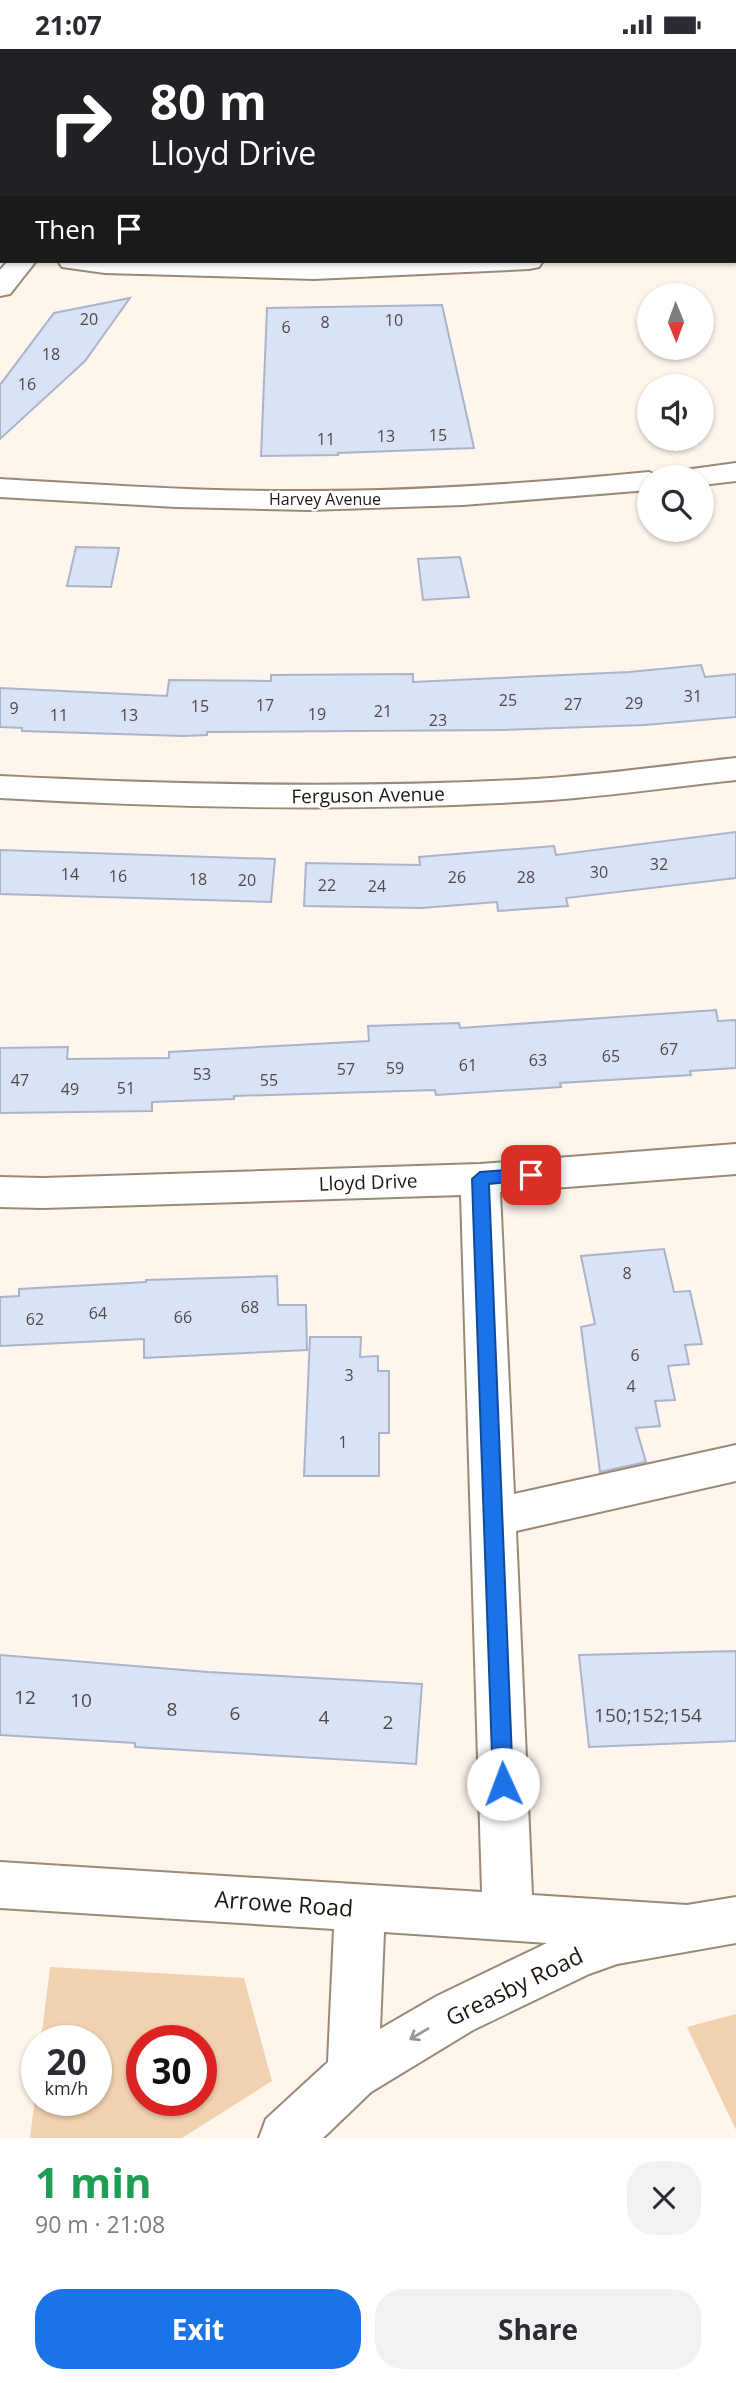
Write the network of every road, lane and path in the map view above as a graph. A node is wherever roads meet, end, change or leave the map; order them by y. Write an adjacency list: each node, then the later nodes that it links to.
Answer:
1 (20, 263): 4 (street)
2 (88, 263): 3 (street)
3 (486, 263)
4 (0, 288)
5 (736, 472): 6 (street)
6 (714, 474)
7 (637, 482): 8 (street, Harvey Avenue)
8 (0, 488)
9 (736, 769): 10 (street, Ferguson Avenue)
10 (0, 787)
11 (736, 1159): 12 (street, Lloyd Drive)
12 (480, 1179): 13 (street, Lloyd Drive); 15 (street)
13 (0, 1192)
14 (736, 1463): 15 (street)
15 (492, 1518): 18 (street)
16 (0, 1885): 17 (street, Arrowe Road)
17 (360, 1908): 18 (street, Arrowe Road); 22 (street)
18 (508, 1917): 20 (street, Arrowe Road)
19 (736, 1920): 21 (street, Greasby Road)
20 (567, 1922): 21 (street, Greasby Road)
21 (685, 1928): 22 (street, Greasby Road, one-way to 22)
22 (353, 2074): 23 (street, Greasby Road)
23 (285, 2138)

